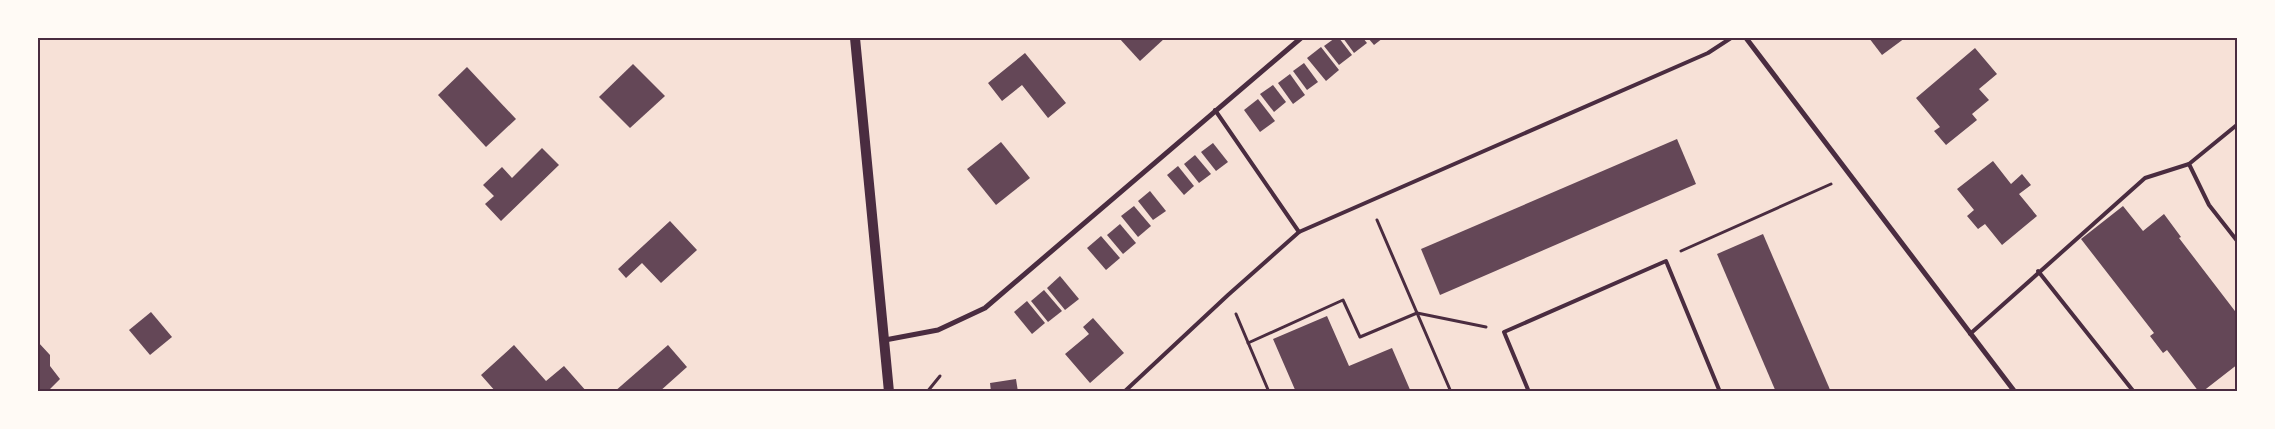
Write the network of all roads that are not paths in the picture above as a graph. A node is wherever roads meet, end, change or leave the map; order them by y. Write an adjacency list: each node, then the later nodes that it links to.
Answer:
1 (855, 38): 12 (main road)
2 (1301, 38): 5 (street)
3 (1731, 38): 8 (lane)
4 (1746, 38): 11 (street)
5 (1215, 110): 8 (lane); 12 (street)
6 (2238, 124): 7 (lane)
7 (2189, 164): 9 (lane); 10 (lane)
8 (1298, 232): 14 (lane)
9 (2238, 242)
10 (2038, 271): 11 (lane); 18 (lane)
11 (1970, 334): 17 (street)
12 (885, 340): 13 (main road)
13 (889, 392)
14 (1124, 392)
15 (1529, 392): 16 (lane)
16 (1720, 392)
17 (2015, 392)
18 (2134, 392)

